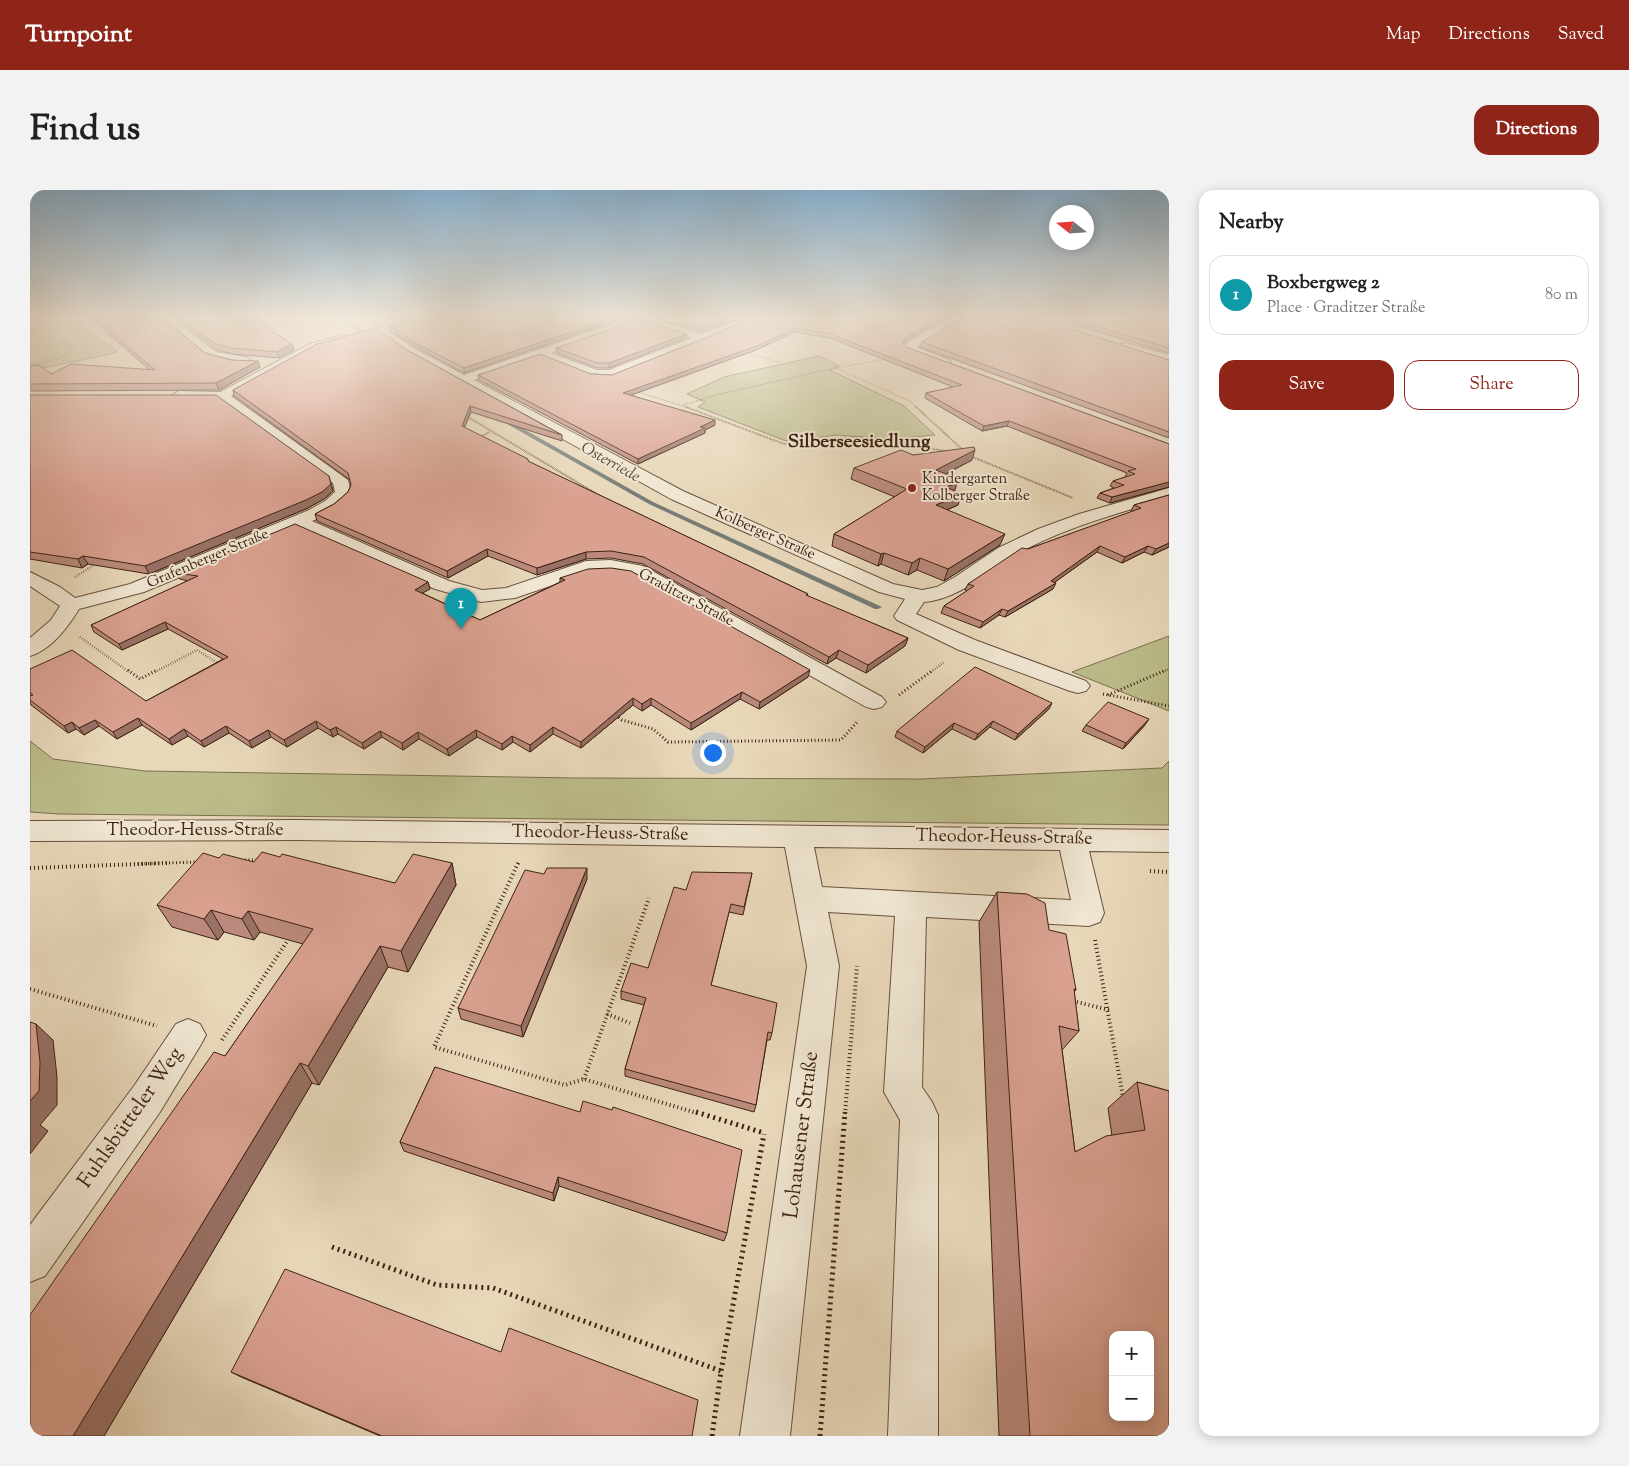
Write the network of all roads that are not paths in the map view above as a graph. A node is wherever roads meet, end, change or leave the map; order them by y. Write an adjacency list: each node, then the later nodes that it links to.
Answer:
1 (258, 376): 6 (street)
2 (460, 376): 4 (street, Kolberger Straße)
3 (470, 376): 4 (street)
4 (464, 378): 10 (street, Kolberger Straße)
5 (168, 396): 6 (street)
6 (222, 396): 8 (street, Grafenberger Straße)
7 (1169, 492): 10 (street, Kolberger Straße)
8 (297, 522): 11 (street, Grafenberger Straße); 14 (street, Graditzer Straße)
9 (30, 578): 11 (street)
10 (916, 597): 13 (street)
11 (71, 605): 12 (street)
12 (30, 649)
13 (1078, 686)
14 (874, 702)
15 (30, 831): 16 (street, Theodor-Heuss-Straße)
16 (797, 836): 17 (street, Theodor-Heuss-Straße); 19 (street, Lohausener Straße)
17 (1072, 839): 18 (street, Theodor-Heuss-Straße); 20 (street)
18 (1169, 841)
19 (810, 899): 20 (street); 23 (street, Lohausener Straße)
20 (911, 905): 24 (street)
21 (188, 1035): 22 (street, Fuhlsbütteler Weg)
22 (30, 1261)
23 (765, 1436)
24 (913, 1436)

